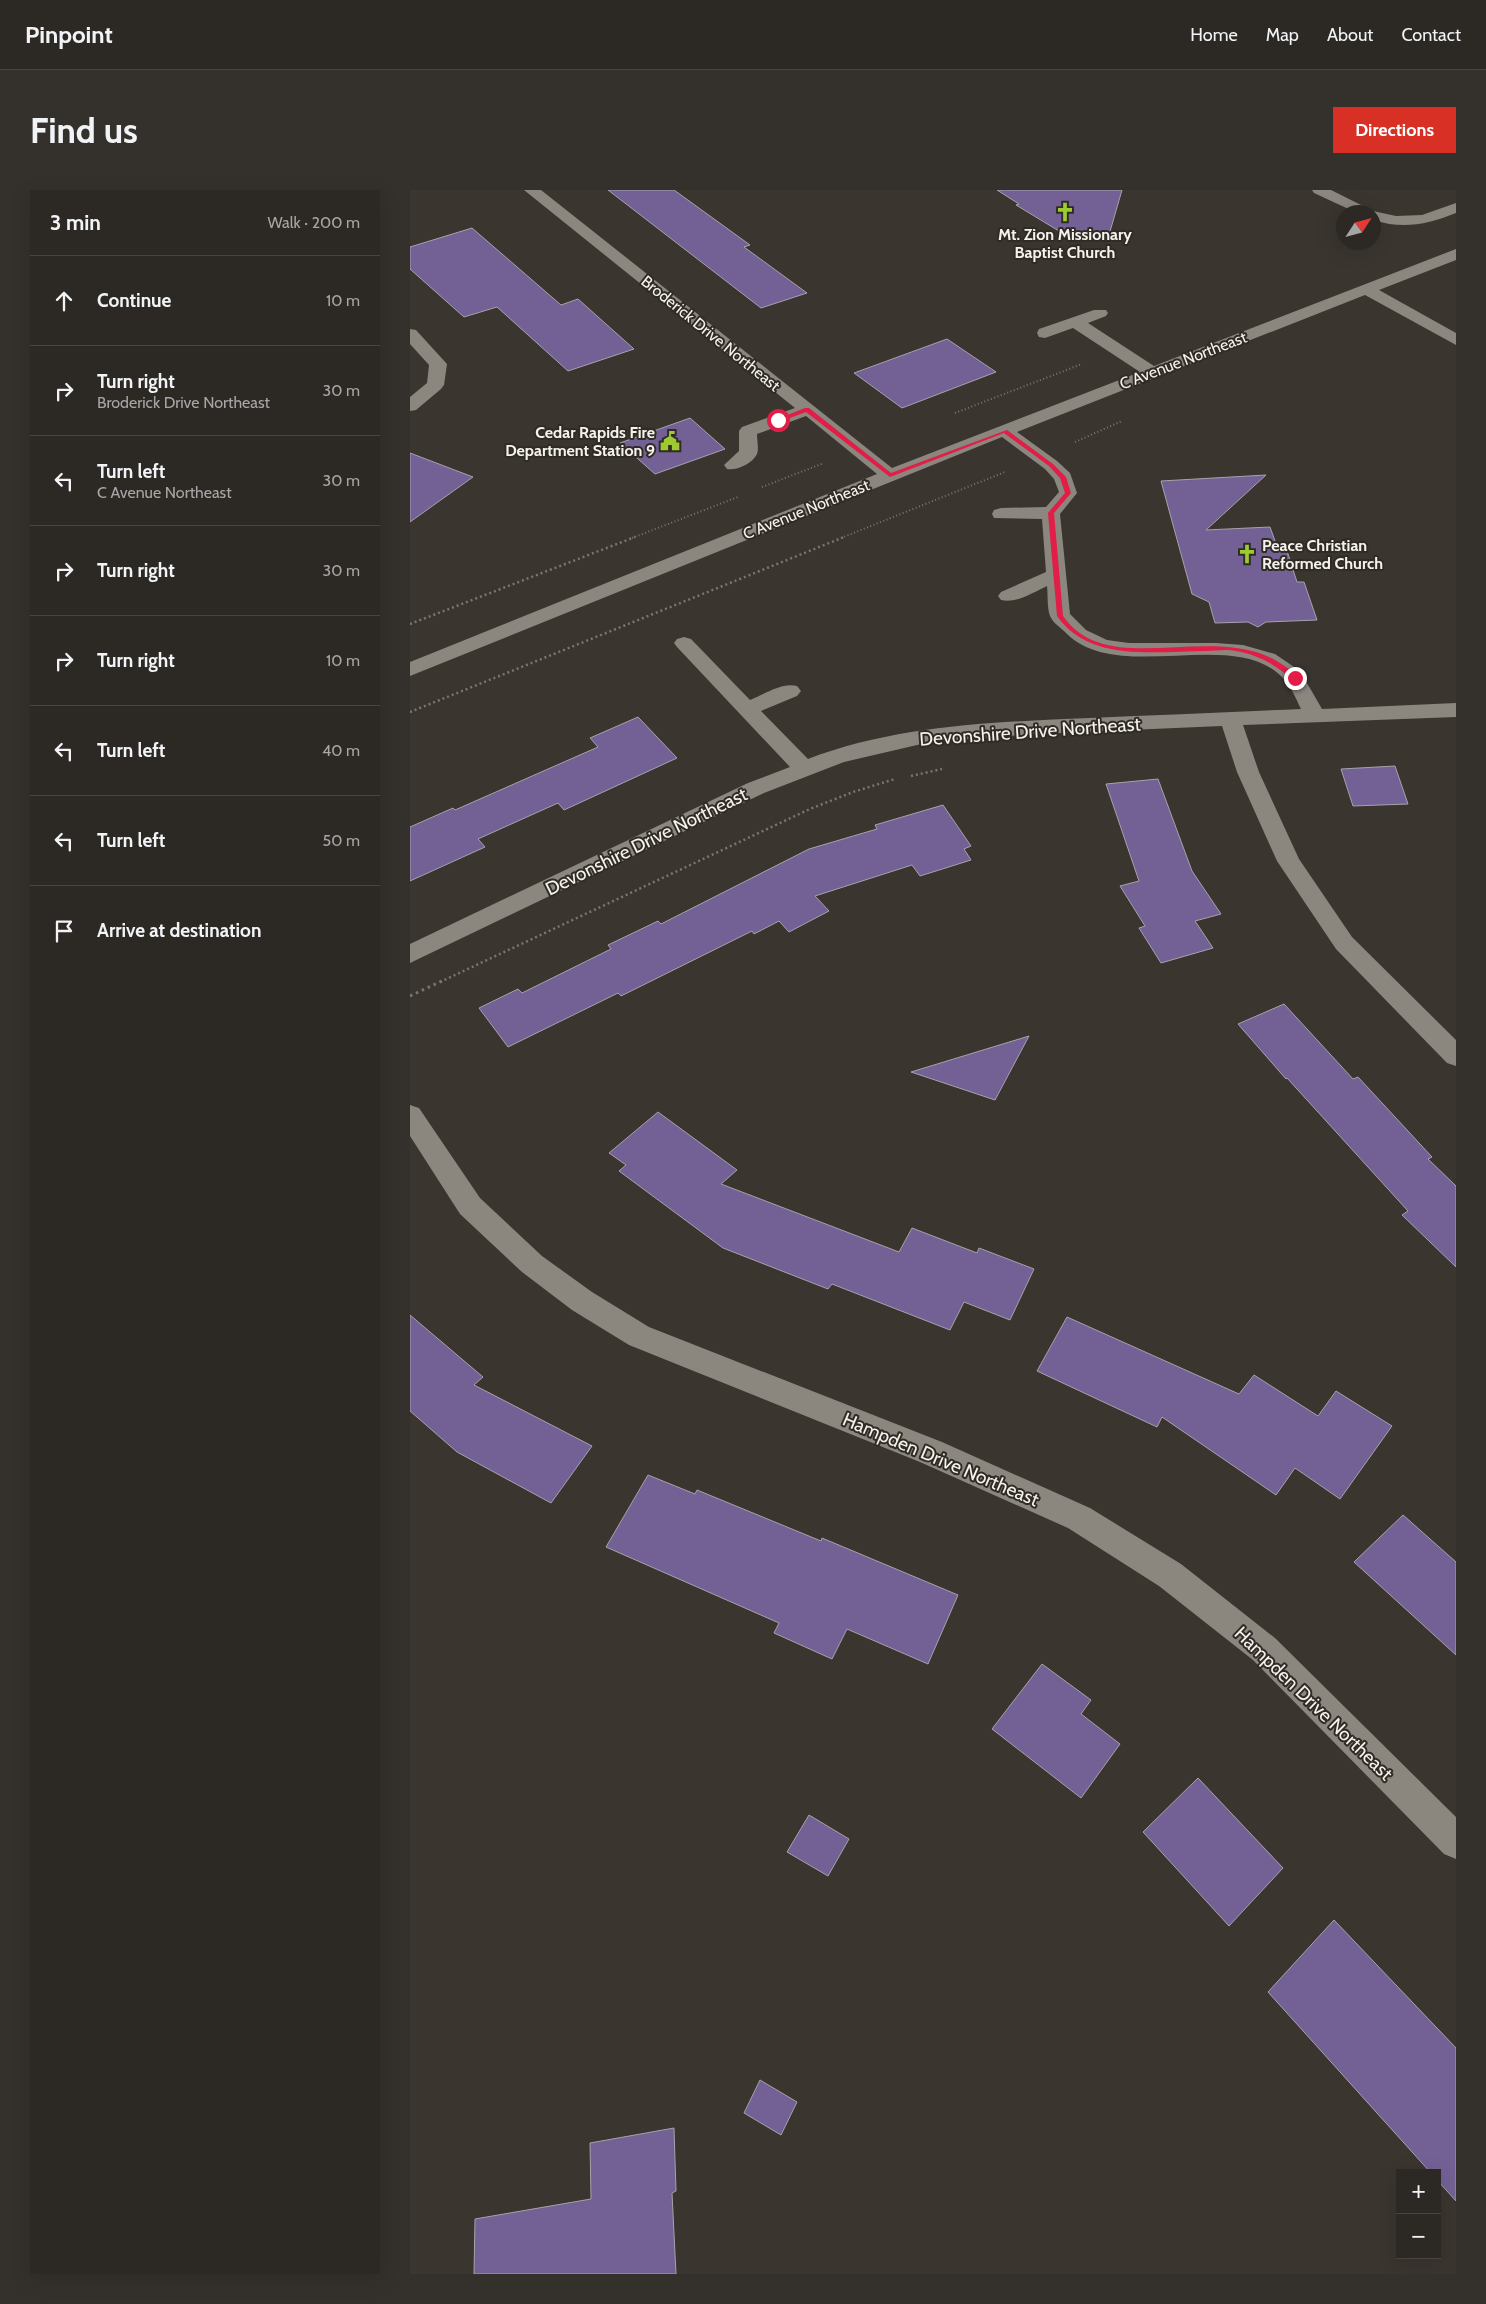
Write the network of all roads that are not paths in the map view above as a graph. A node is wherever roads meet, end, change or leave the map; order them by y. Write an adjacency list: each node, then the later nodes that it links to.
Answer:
1 (532, 190): 15 (street, Broderick Drive Northeast)
2 (1319, 190): 3 (street)
3 (1351, 205)
4 (1456, 208): 5 (street)
5 (1381, 218)
6 (1456, 254): 7 (street, C Avenue Northeast)
7 (1365, 289): 11 (street); 13 (street, C Avenue Northeast)
8 (1100, 313): 9 (street)
9 (1075, 322): 10 (street); 13 (street)
10 (1045, 333)
11 (1456, 340)
12 (414, 344): 14 (street)
13 (1152, 372): 16 (street, C Avenue Northeast)
14 (410, 406)
15 (807, 410): 17 (street); 18 (street, Broderick Drive Northeast)
16 (1005, 431): 18 (street, C Avenue Northeast); 19 (street)
17 (733, 465)
18 (890, 475): 24 (street, C Avenue Northeast)
19 (1051, 513): 20 (street); 21 (street)
20 (1001, 514)
21 (1056, 575): 22 (street); 28 (street)
22 (1008, 596)
23 (684, 643): 26 (street)
24 (410, 670)
25 (790, 690): 26 (street)
26 (747, 709): 30 (street)
27 (1456, 710): 28 (street, Devonshire Drive Northeast)
28 (1315, 716): 29 (street, Devonshire Drive Northeast)
29 (1231, 720): 30 (street, Devonshire Drive Northeast); 32 (street)
30 (806, 770): 31 (street, Devonshire Drive Northeast)
31 (410, 954)
32 (1456, 1056)
33 (410, 1115): 34 (street, Hampden Drive Northeast)
34 (1456, 1842)

